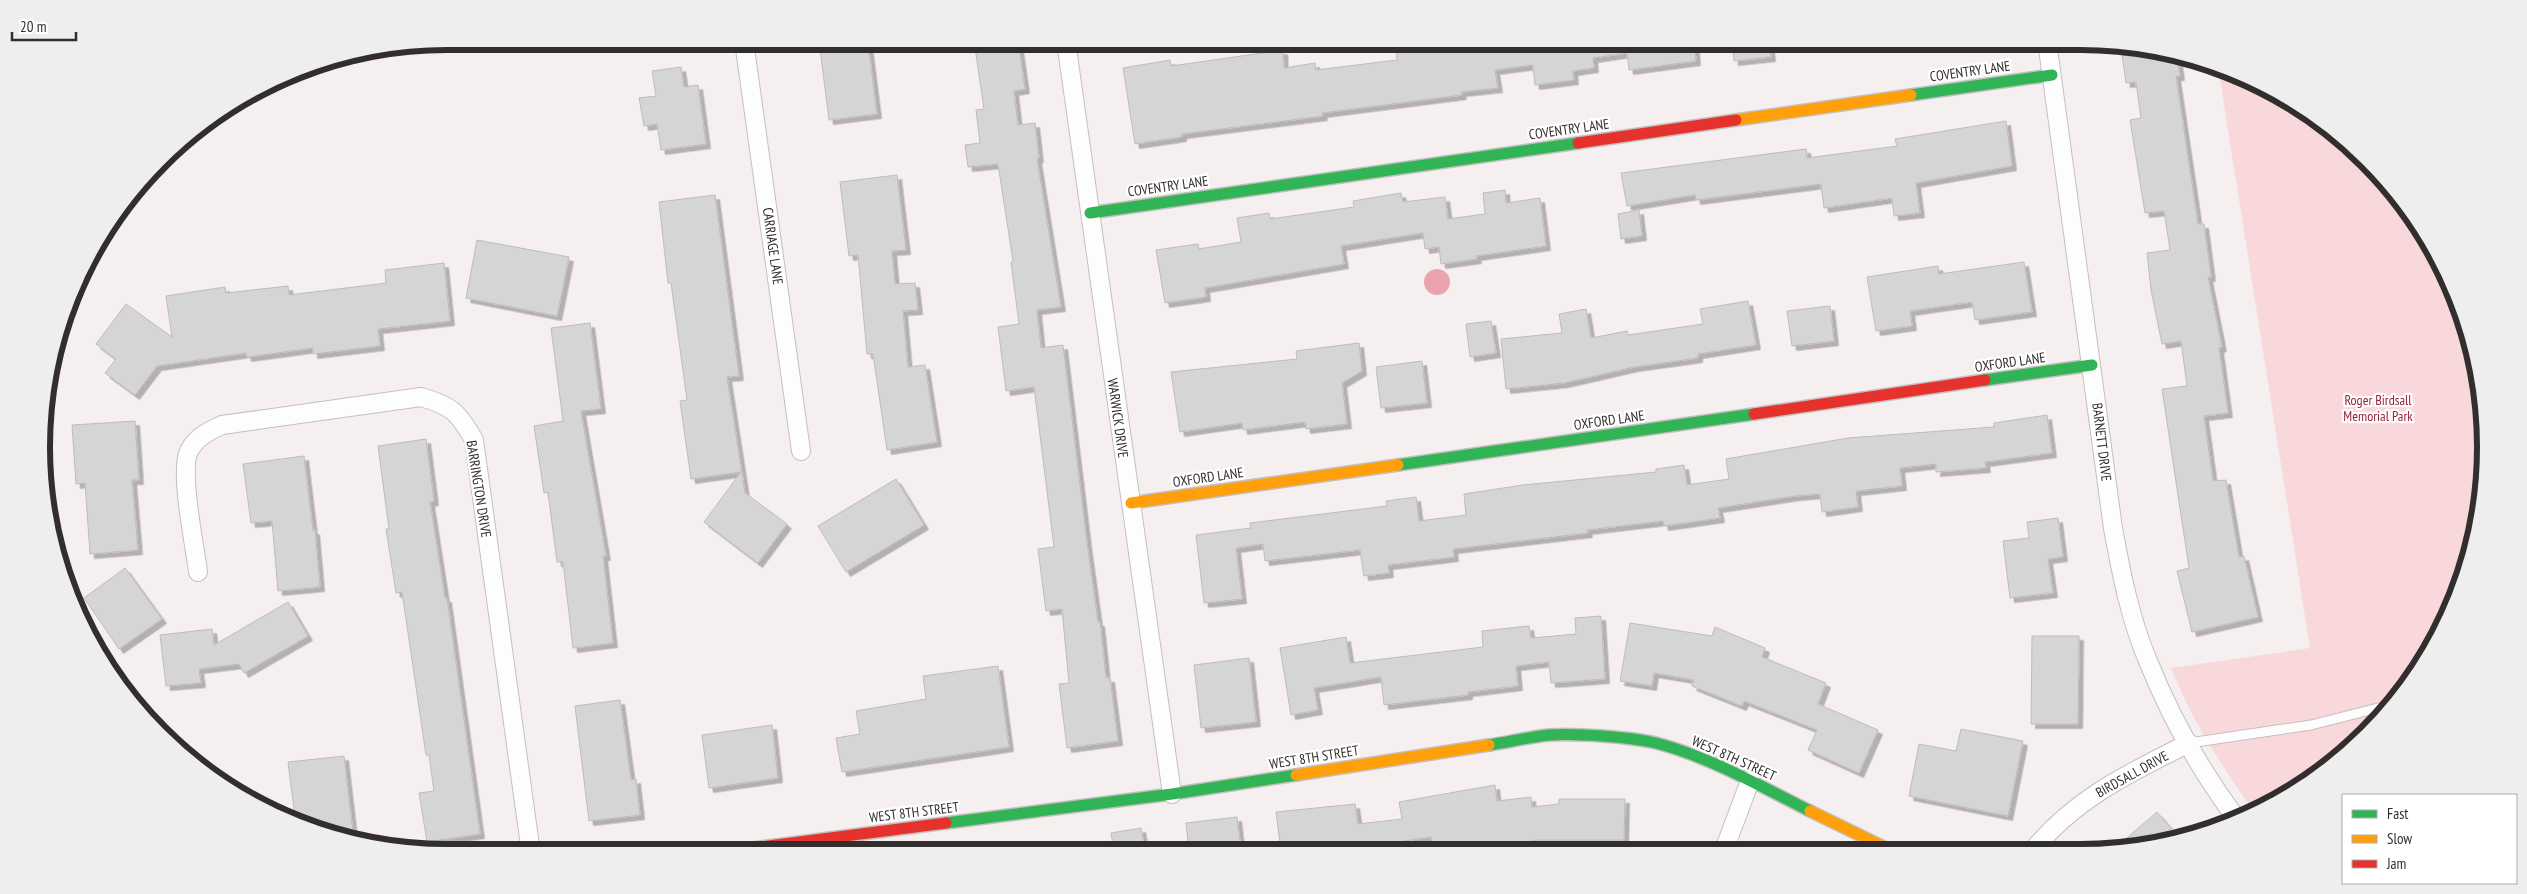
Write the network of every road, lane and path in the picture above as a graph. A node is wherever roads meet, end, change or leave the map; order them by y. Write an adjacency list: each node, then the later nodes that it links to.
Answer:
1 (745, 50): 7 (street, CARRIAGE LANE)
2 (1067, 50): 5 (street, WARWICK DRIVE)
3 (2048, 50): 4 (street, BARNETT DRIVE)
4 (2052, 75): 5 (street, COVENTRY LANE); 6 (street, BARNETT DRIVE)
5 (1090, 212): 8 (street, WARWICK DRIVE)
6 (2092, 365): 8 (street, OXFORD LANE); 11 (street, BARNETT DRIVE)
7 (801, 451)
8 (1130, 503): 13 (street, WARWICK DRIVE)
9 (198, 572): 15 (street, BARRINGTON DRIVE)
10 (2379, 708): 11 (lane)
11 (2189, 743): 14 (street, BARNETT DRIVE); 19 (street, BIRDSALL DRIVE)
12 (1750, 780): 13 (street, WEST 8TH STREET); 17 (street); 18 (street, WEST 8TH STREET)
13 (1172, 794): 16 (street, WEST 8TH STREET)
14 (2233, 813)
15 (530, 844)
16 (784, 844)
17 (1726, 844)
18 (1878, 844)
19 (2040, 844)

